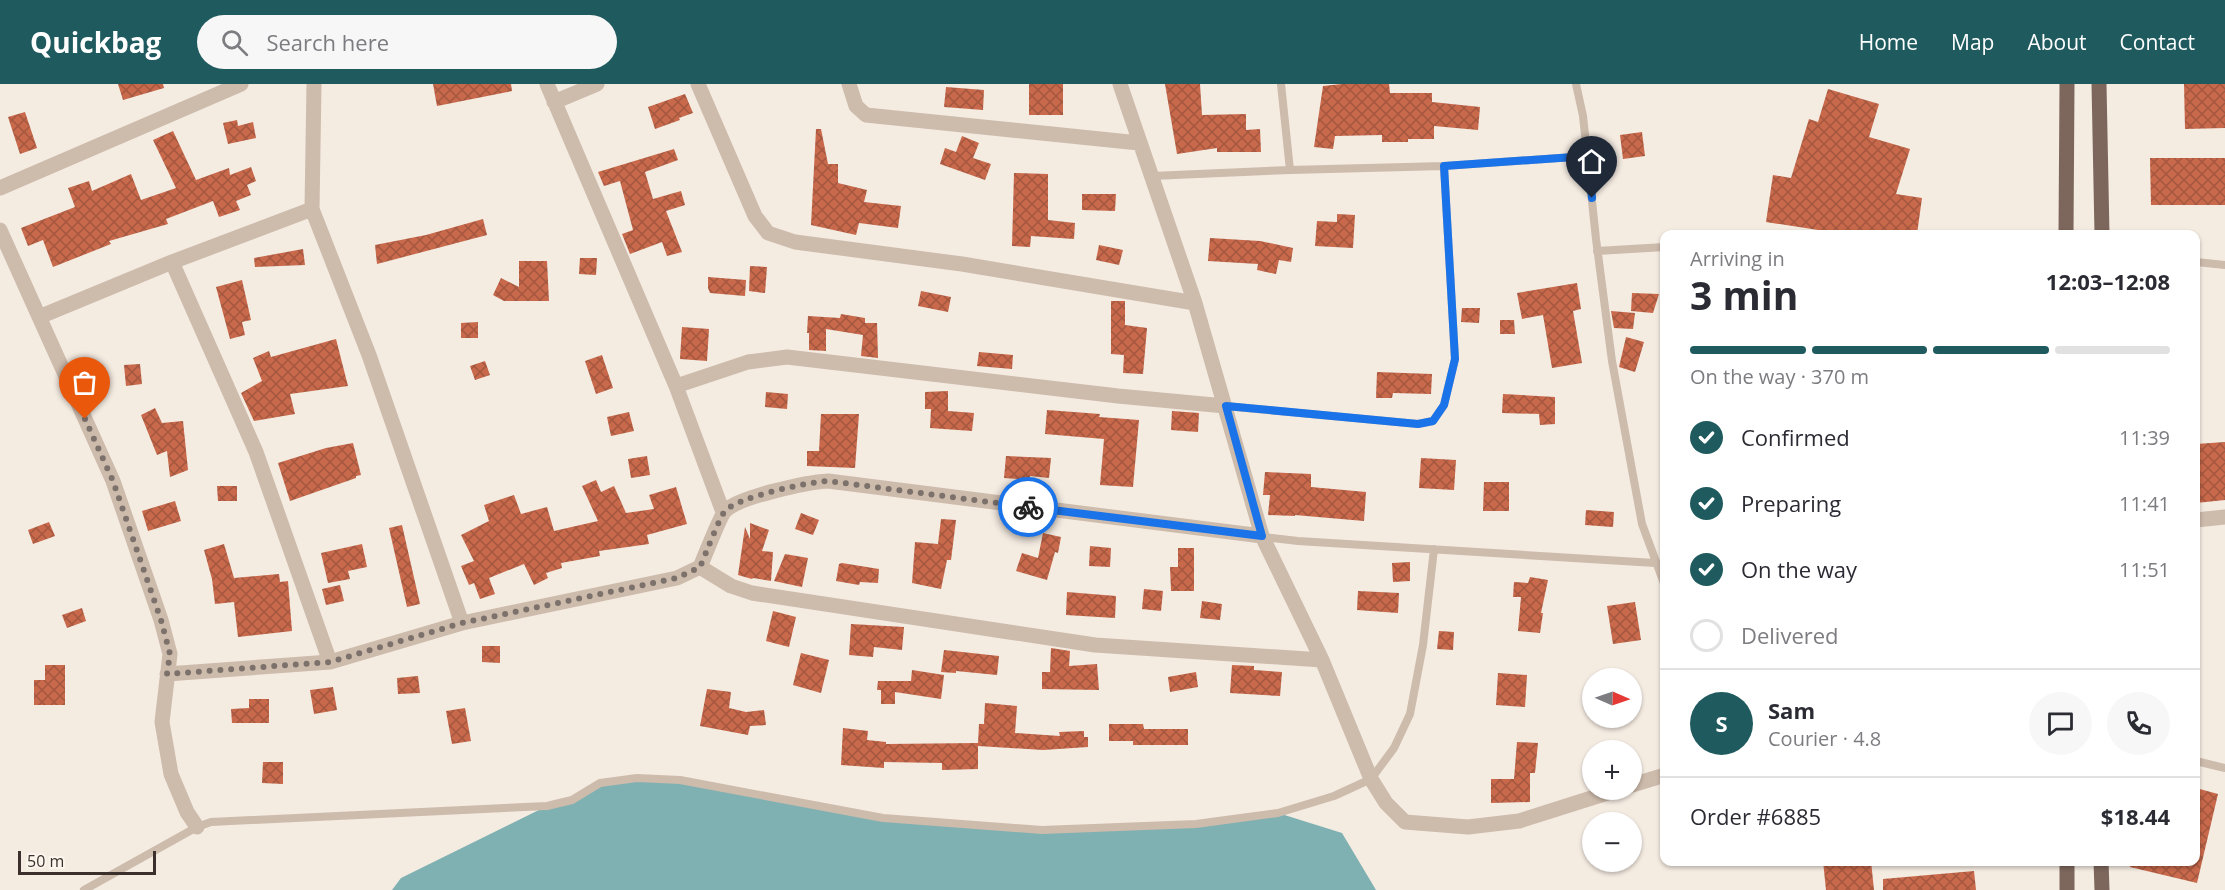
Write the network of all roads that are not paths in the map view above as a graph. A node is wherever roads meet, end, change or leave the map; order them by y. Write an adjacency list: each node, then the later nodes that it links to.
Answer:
1 (241, 84): 18 (street)
2 (314, 84): 19 (street)
3 (547, 84): 12 (street)
4 (597, 84): 12 (street)
5 (698, 84): 28 (street)
6 (849, 84): 13 (street)
7 (1120, 84): 13 (street)
8 (1281, 84): 16 (lane)
9 (1576, 84): 14 (lane)
10 (2067, 84): 21 (main road)
11 (2099, 84): 22 (main road)
12 (554, 102): 30 (street)
13 (1139, 143): 17 (street)
14 (1588, 156): 15 (lane); 24 (lane)
15 (1444, 166): 16 (lane); 31 (lane)
16 (1290, 170): 17 (lane)
17 (1150, 176): 28 (street)
18 (0, 188)
19 (312, 209): 25 (street); 40 (street)
20 (0, 230): 29 (street)
21 (2066, 230)
22 (2102, 230)
23 (1660, 247): 24 (lane)
24 (1597, 250): 37 (lane)
25 (172, 262): 29 (street); 42 (street)
26 (2200, 262): 27 (lane)
27 (2225, 265)
28 (1195, 303): 31 (street)
29 (39, 317): 43 (street)
30 (676, 386): 31 (street); 32 (street)
31 (1226, 406): 35 (street)
32 (723, 512): 35 (street); 38 (street)
33 (2225, 517): 34 (street)
34 (2200, 520)
35 (1262, 536): 36 (lane); 41 (street)
36 (1434, 549): 37 (lane); 47 (lane)
37 (1655, 563): 39 (lane)
38 (700, 567): 40 (street); 41 (street)
39 (1660, 574)
40 (462, 623): 42 (street)
41 (1322, 660): 47 (street)
42 (330, 662): 43 (street)
43 (167, 674): 50 (street)
44 (2200, 762): 45 (lane)
45 (2225, 768)
46 (1660, 777): 48 (street)
47 (1371, 779): 49 (street); 50 (lane)
48 (1642, 782)
49 (1585, 800)
50 (197, 827): 53 (lane)
51 (2067, 866): 54 (main road)
52 (2102, 866): 55 (main road)
53 (84, 890)
54 (2067, 890)
55 (2102, 890)

